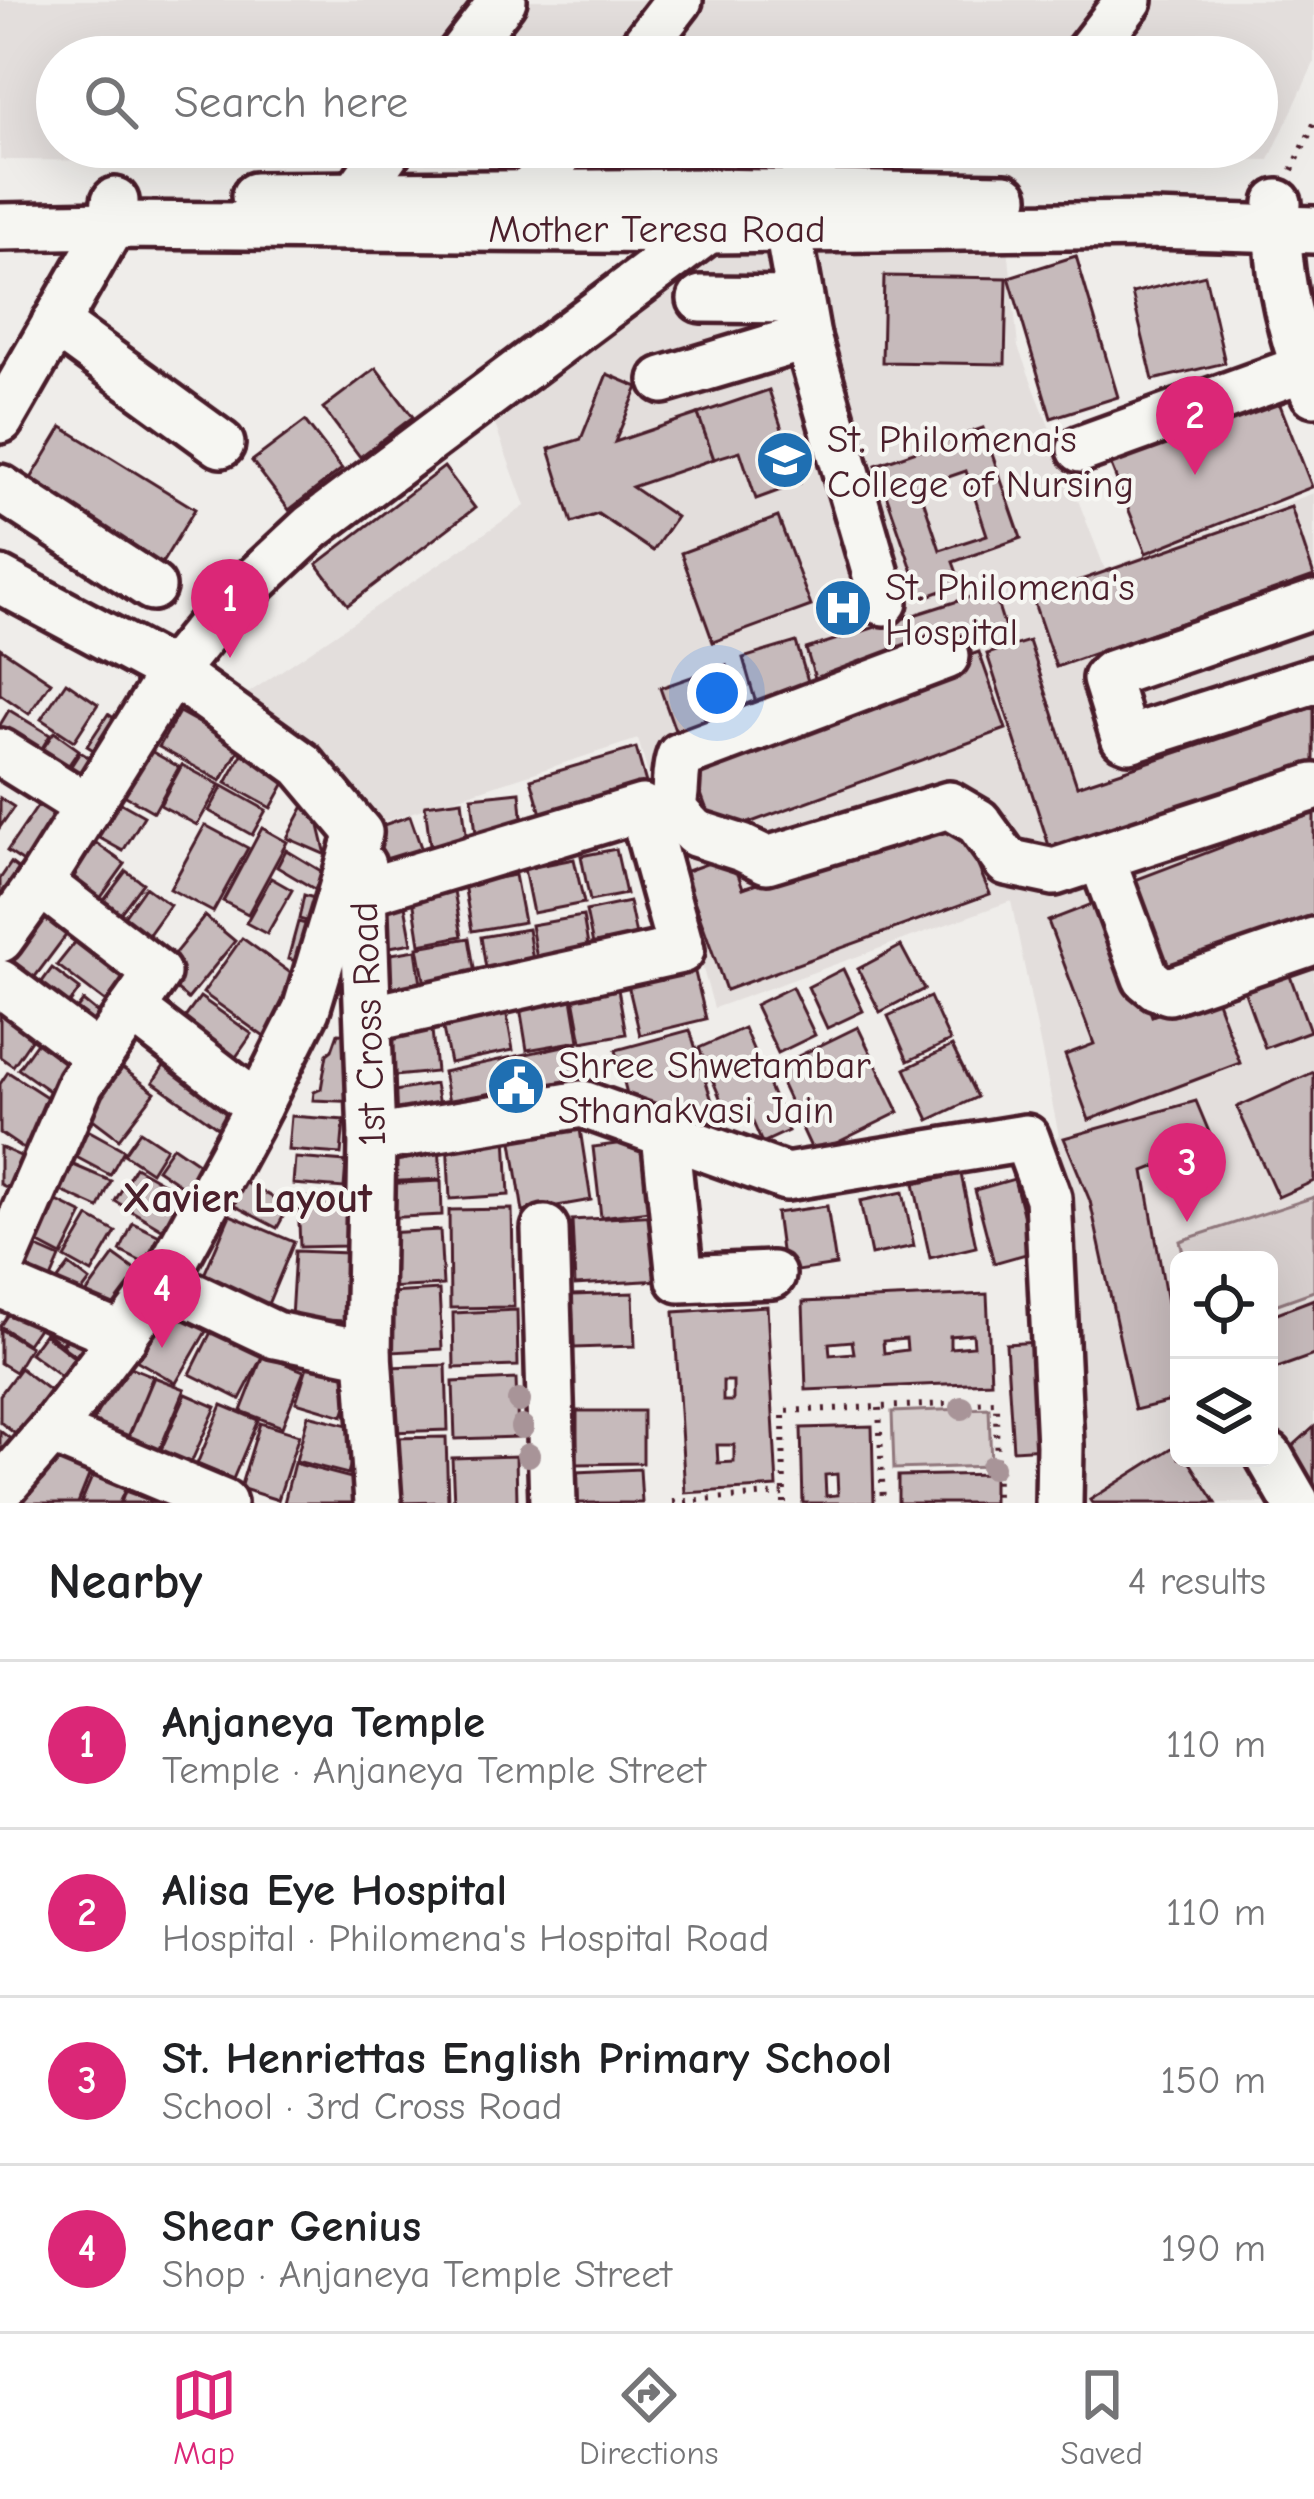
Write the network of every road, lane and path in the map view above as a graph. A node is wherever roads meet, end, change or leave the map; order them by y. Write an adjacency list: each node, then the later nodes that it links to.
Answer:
1 (503, 0): 4 (street)
2 (679, 0): 5 (street)
3 (1129, 0): 6 (street)
4 (475, 36)
5 (651, 36)
6 (1101, 36)
7 (1314, 124): 14 (path)
8 (375, 168): 13 (street)
9 (549, 168): 10 (street)
10 (530, 193): 13 (street, Mother Teresa Road); 14 (street, Mother Teresa Road)
11 (0, 199): 12 (street, Mother Teresa Road)
12 (114, 211): 13 (street, Mother Teresa Road); 15 (street, Mother Teresa Road); 20 (street)
13 (344, 211): 16 (street, Mother Teresa Road)
14 (1296, 215): 17 (street, Mother Teresa Road); 22 (street)
15 (0, 227)
16 (708, 230): 17 (street, Mother Teresa Road); 32 (street)
17 (788, 230): 19 (street)
18 (701, 299): 19 (street)
19 (803, 319): 21 (street); 29 (street)
20 (56, 323): 23 (street); 24 (street)
21 (663, 380)
22 (1309, 380): 25 (street)
23 (0, 420)
24 (220, 444)
25 (1081, 449)
26 (0, 488): 28 (street)
27 (0, 580): 32 (street)
28 (152, 587)
29 (884, 602)
30 (1314, 604): 33 (street)
31 (946, 656): 37 (street)
32 (172, 672): 36 (street); 38 (street)
33 (1314, 680)
34 (0, 752): 36 (street)
35 (1314, 787): 39 (street)
36 (88, 807): 40 (street)
37 (659, 815): 39 (street); 41 (street); 46 (street)
38 (359, 833): 41 (street, 1st Cross Road); 48 (street)
39 (1101, 857): 43 (street)
40 (40, 883): 42 (street); 45 (street)
41 (364, 892): 46 (street, 1st Cross Road)
42 (0, 939)
43 (1314, 941)
44 (0, 983): 47 (street)
45 (133, 1009): 47 (street); 48 (street)
46 (369, 1019): 50 (street, 1st Cross Road)
47 (99, 1057): 52 (street)
48 (258, 1106): 54 (street)
49 (665, 1135): 50 (street); 53 (street); 69 (street)
50 (372, 1138): 57 (street, 1st Cross Road)
51 (545, 1229): 66 (street)
52 (0, 1269)
53 (772, 1275)
54 (164, 1282): 56 (street); 57 (street)
55 (0, 1283): 56 (street)
56 (124, 1337): 59 (street)
57 (368, 1354): 65 (street, 1st Cross Road)
58 (879, 1408): 62 (path); 67 (path); 68 (path)
59 (51, 1431): 61 (street); 64 (street)
60 (1275, 1467): 70 (street)
61 (0, 1490)
62 (784, 1498): 63 (path)
63 (673, 1502)
64 (223, 1503)
65 (378, 1503)
66 (554, 1503)
67 (883, 1503)
68 (997, 1503)
69 (1059, 1503)
70 (1296, 1503)

